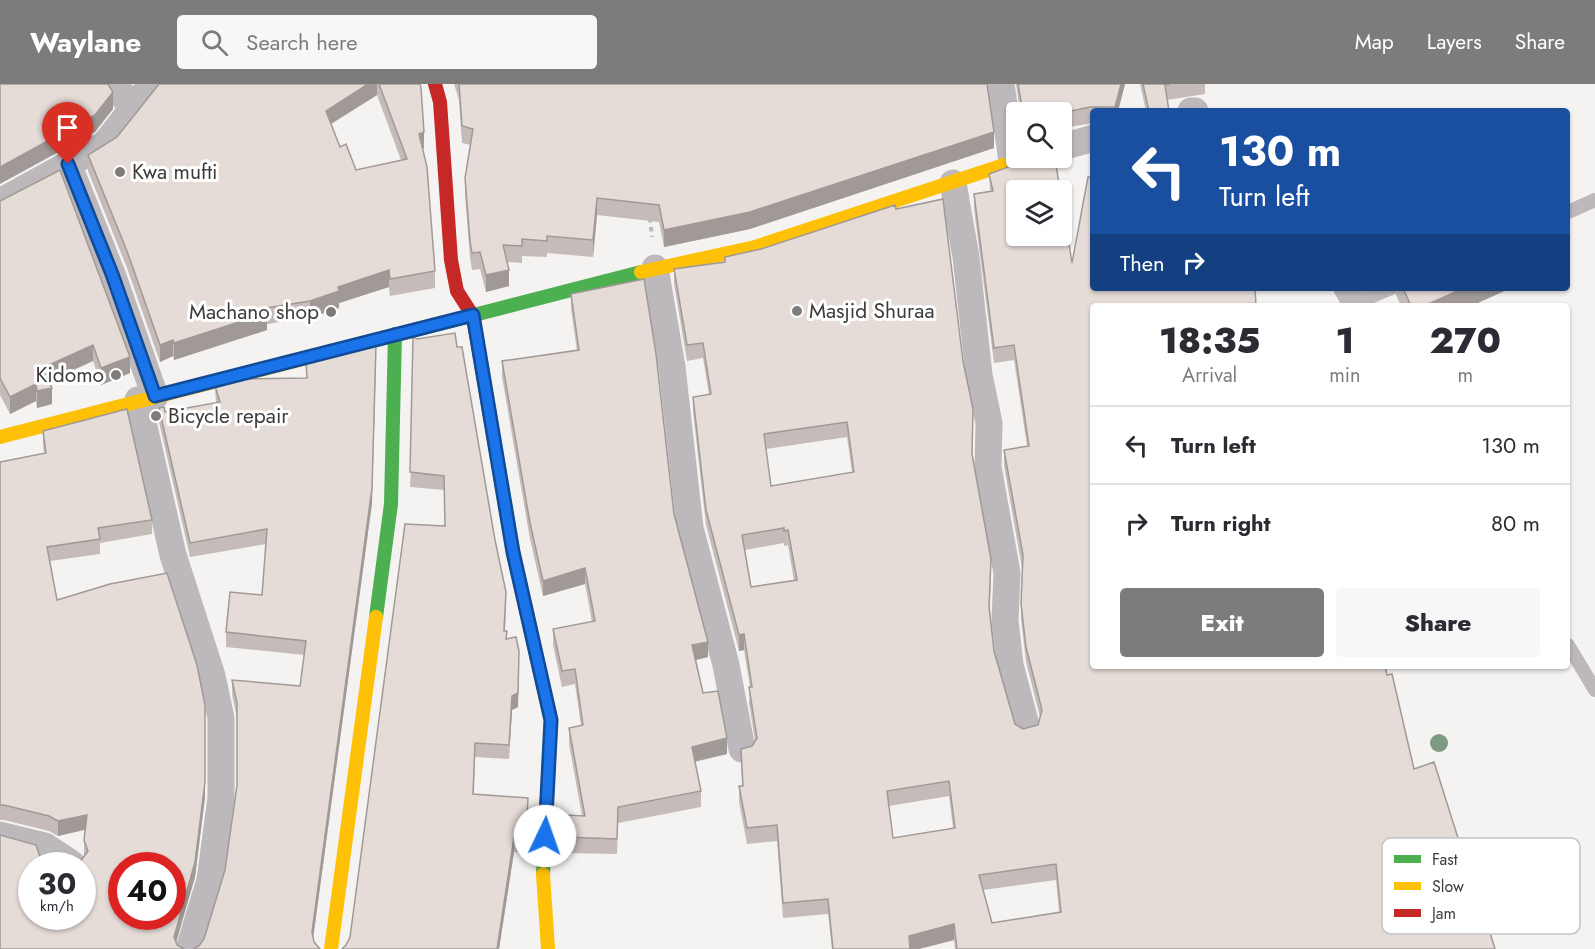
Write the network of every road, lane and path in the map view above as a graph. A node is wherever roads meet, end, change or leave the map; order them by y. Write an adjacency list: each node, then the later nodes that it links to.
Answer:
1 (115, 84): 6 (street)
2 (157, 84): 6 (street)
3 (435, 84): 19 (street)
4 (1001, 84): 5 (street)
5 (1006, 105)
6 (132, 109): 9 (street)
7 (1090, 139): 8 (street)
8 (1072, 144)
9 (68, 164): 13 (street); 21 (street)
10 (1006, 164): 11 (street)
11 (953, 183): 16 (street); 25 (street)
12 (1595, 200): 15 (lane)
13 (0, 202)
14 (650, 208): 16 (path)
15 (1570, 211)
16 (655, 268): 19 (street); 26 (street)
17 (1381, 291): 18 (lane)
18 (1353, 299)
19 (473, 315): 20 (street); 31 (street)
20 (395, 334): 21 (street); 30 (street)
21 (147, 398): 22 (street); 29 (street)
22 (0, 437)
23 (1570, 648): 24 (lane)
24 (1595, 690)
25 (1027, 729)
26 (742, 749)
27 (0, 835): 28 (street)
28 (54, 852)
29 (189, 949)
30 (331, 949)
31 (548, 949)

